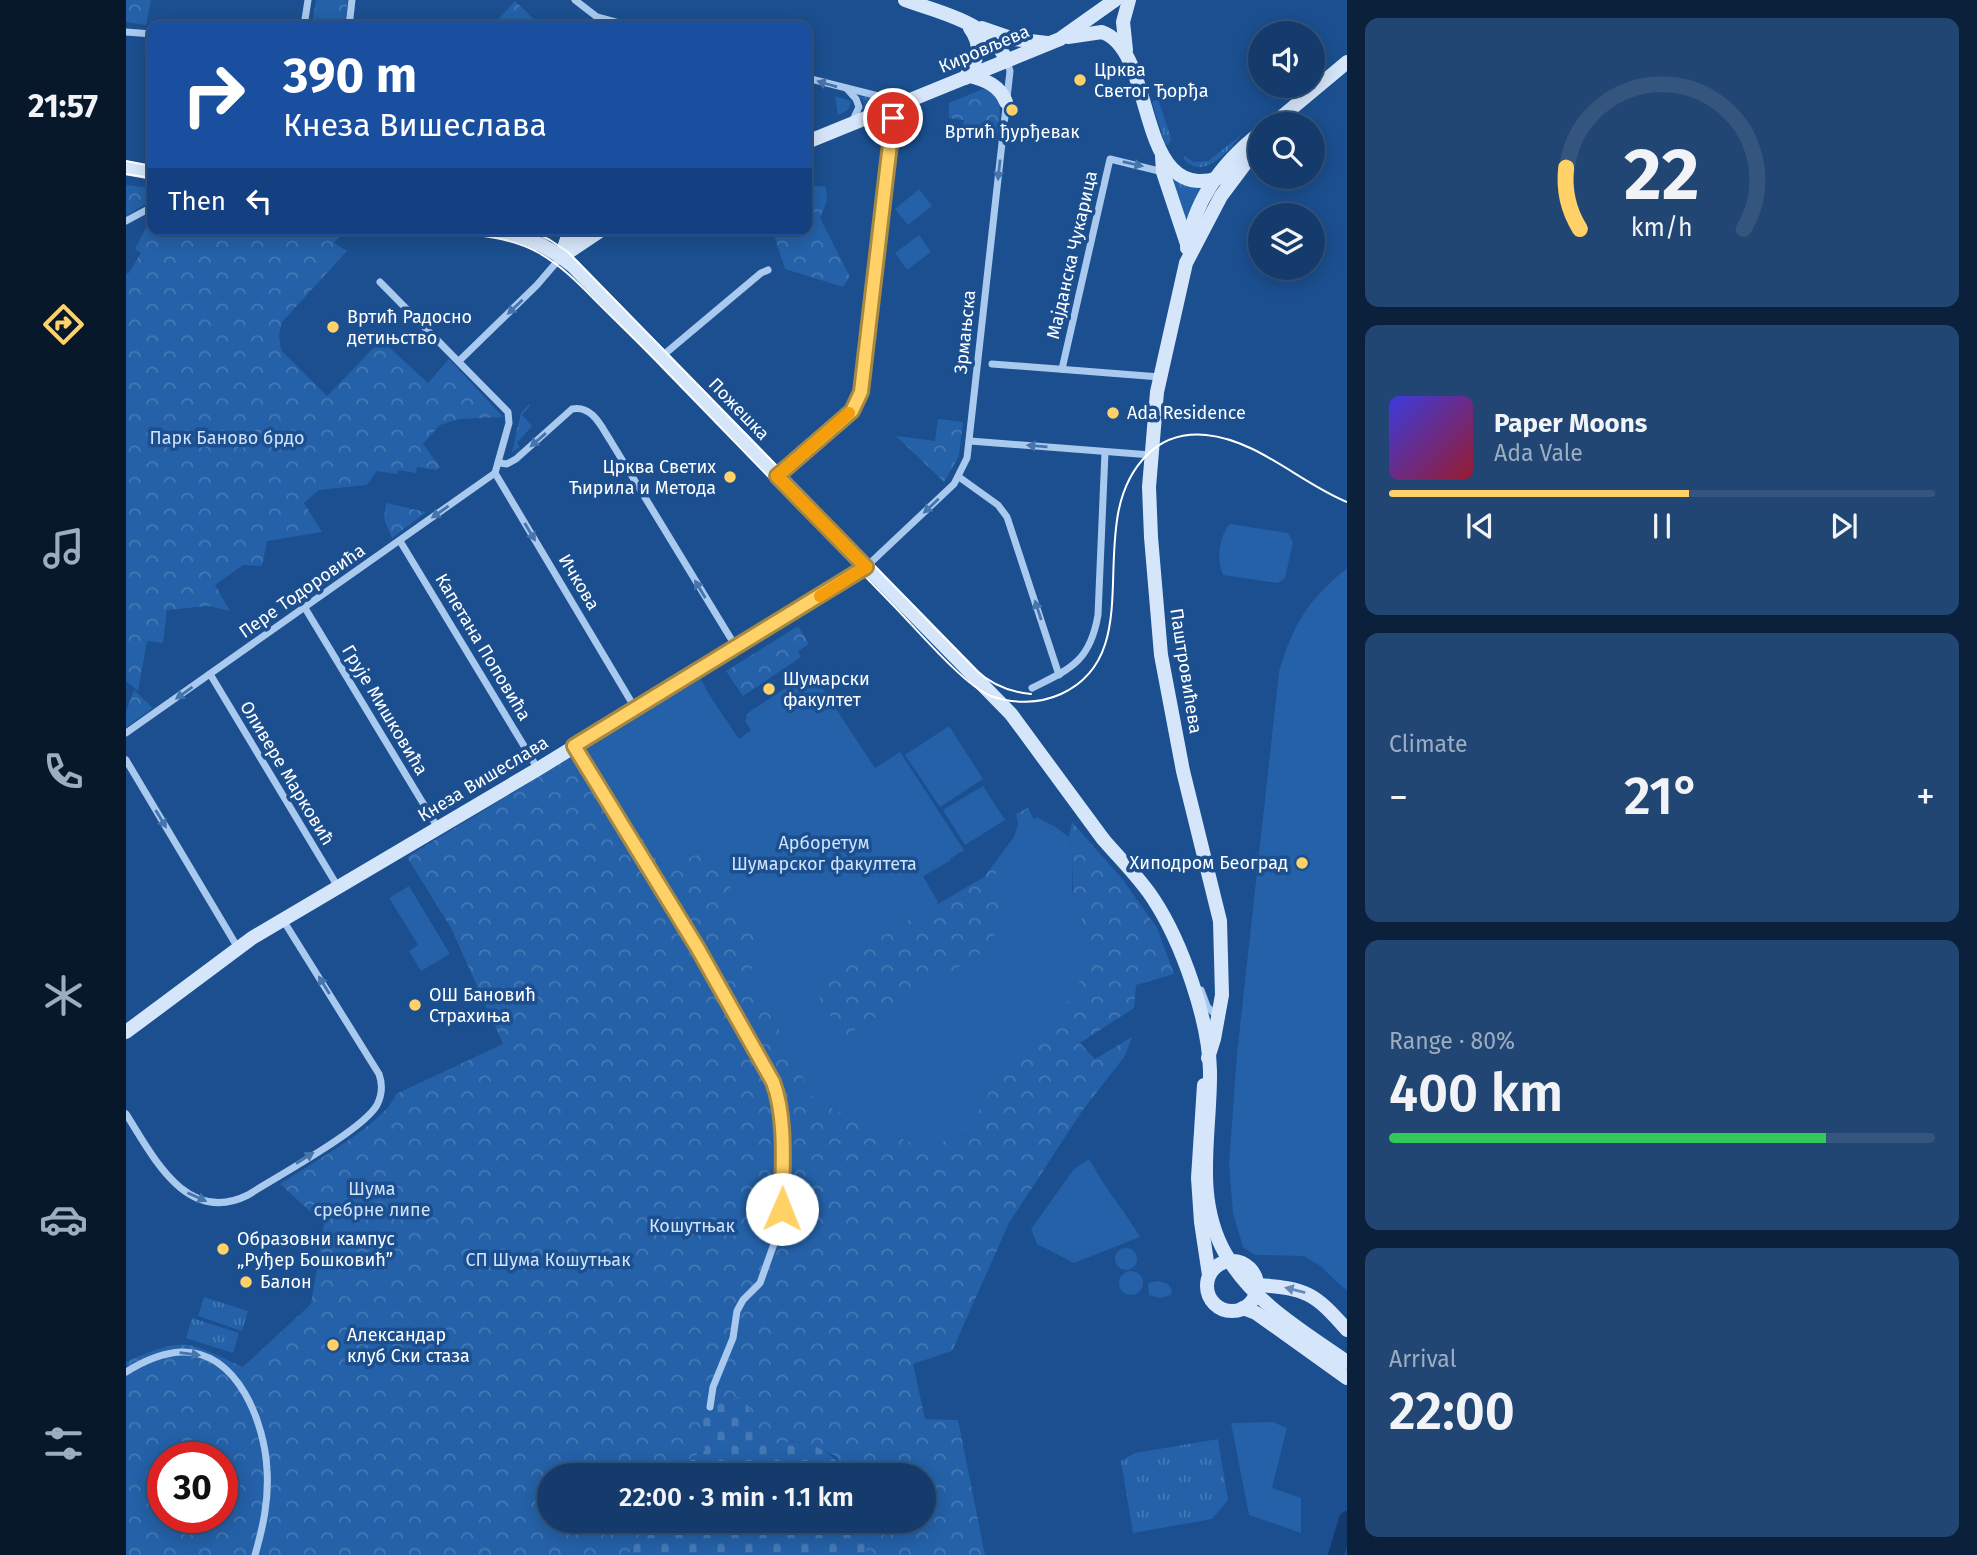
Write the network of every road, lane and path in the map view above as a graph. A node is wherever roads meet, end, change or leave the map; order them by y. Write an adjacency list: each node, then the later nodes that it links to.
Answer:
1 (307, 0): 8 (street)
2 (352, 0): 9 (street)
3 (575, 0): 7 (street)
4 (905, 0): 11 (main road)
5 (1115, 0): 14 (main road, Кировљева)
6 (1129, 0): 15 (main road)
7 (604, 19): 10 (street)
8 (305, 21)
9 (350, 21)
10 (611, 21)
11 (965, 21): 14 (main road); 16 (main road); 18 (main road)
12 (126, 32): 13 (street)
13 (147, 34)
14 (1055, 41): 15 (main road, Кировљева); 16 (main road, Кировљева)
15 (1128, 57): 28 (main road)
16 (1007, 61): 18 (main road, Кировљева); 21 (street, Зрмањска)
17 (1347, 62): 23 (main road)
18 (967, 77): 21 (main road); 22 (main road, Кировљева)
19 (812, 79): 20 (street, one-way to 19)
20 (848, 90): 22 (street); 24 (street)
21 (1006, 103): 50 (street, Зрмањска, one-way to 50)
22 (902, 104): 24 (main road, Кировљева); 27 (street)
23 (1289, 112)
24 (856, 122): 25 (main road, Кировљева); 27 (street)
25 (812, 140)
26 (1248, 143): 34 (main road)
27 (889, 145): 55 (street)
28 (1161, 154): 33 (main road); 34 (main road)
29 (1248, 159): 31 (main road, Паштровићева)
30 (126, 168): 32 (main road)
31 (1239, 170): 34 (main road); 42 (main road, Паштровићева)
32 (147, 172)
33 (1163, 172): 40 (main road); 48 (street, Мајданска Чукарица, one-way to 33)
34 (1213, 180): 40 (main road)
35 (147, 210): 36 (street)
36 (126, 222)
37 (517, 235): 41 (main road, Пожешка)
38 (575, 235): 41 (main road)
39 (594, 235): 41 (main road)
40 (1187, 246): 42 (main road)
41 (561, 257): 45 (main road, Пожешка); 46 (street, one-way to 46)
42 (1186, 263): 49 (main road, Паштровићева)
43 (768, 270): 45 (street)
44 (380, 282): 46 (street)
45 (661, 357): 55 (main road, Пожешка)
46 (459, 361): 53 (street)
47 (992, 364): 48 (street)
48 (1062, 369): 49 (street)
49 (1160, 377): 52 (main road, Паштровићева)
50 (970, 441): 51 (street, one-way to 50); 56 (street, Зрмањска)
51 (1105, 452): 52 (street); 62 (street)
52 (1152, 455): 74 (main road, Паштровићева)
53 (499, 463): 54 (street); 60 (street, one-way to 53)
54 (495, 473): 57 (street, Пере Тодоровића, one-way to 57); 64 (street, Ичкова, one-way to 64)
55 (777, 476): 58 (main road, Пожешка)
56 (959, 477): 58 (street, Зрмањска, one-way to 58); 62 (street, one-way to 56)
57 (400, 541): 59 (street, Пере Тодоровића); 68 (street, Капетана Поповића)
58 (866, 567): 60 (main road, Кнеза Вишеслава); 83 (main road, Пожешка, bridge)
59 (305, 608): 61 (street, Пере Тодоровића); 69 (street, Грује Мишковића)
60 (736, 648): 64 (main road, Кнеза Вишеслава)
61 (210, 674): 65 (street, Пере Тодоровића, one-way to 65); 70 (street, Оливере Марковић)
62 (1059, 675): 63 (street)
63 (1032, 688)
64 (635, 708): 66 (main road, Кнеза Вишеслава)
65 (126, 733)
66 (574, 746): 68 (main road, Кнеза Вишеслава); 86 (street)
67 (126, 760): 73 (street, one-way to 73)
68 (538, 769): 69 (main road, Кнеза Вишеслава)
69 (438, 829): 70 (main road, Кнеза Вишеслава)
70 (338, 887): 72 (main road, Кнеза Вишеслава)
71 (1167, 908): 74 (street)
72 (283, 920): 73 (main road, Кнеза Вишеслава); 76 (street, one-way to 72)
73 (238, 947): 75 (main road, Кнеза Вишеслава)
74 (1218, 1019): 77 (main road, Паштровићева)
75 (130, 1027)
76 (126, 1114)
77 (1201, 1222): 78 (main road, Паштровићева); 79 (main road, Паштровићева)
78 (1231, 1260): 79 (main road); 80 (main road)
79 (1209, 1275): 81 (main road)
80 (1257, 1284): 81 (main road); 82 (main road, one-way to 80)
81 (1243, 1308): 85 (main road)
82 (1347, 1330)
83 (1347, 1362)
84 (126, 1372): 87 (street, one-way to 87)
85 (1347, 1378)
86 (710, 1407)
87 (256, 1555)

